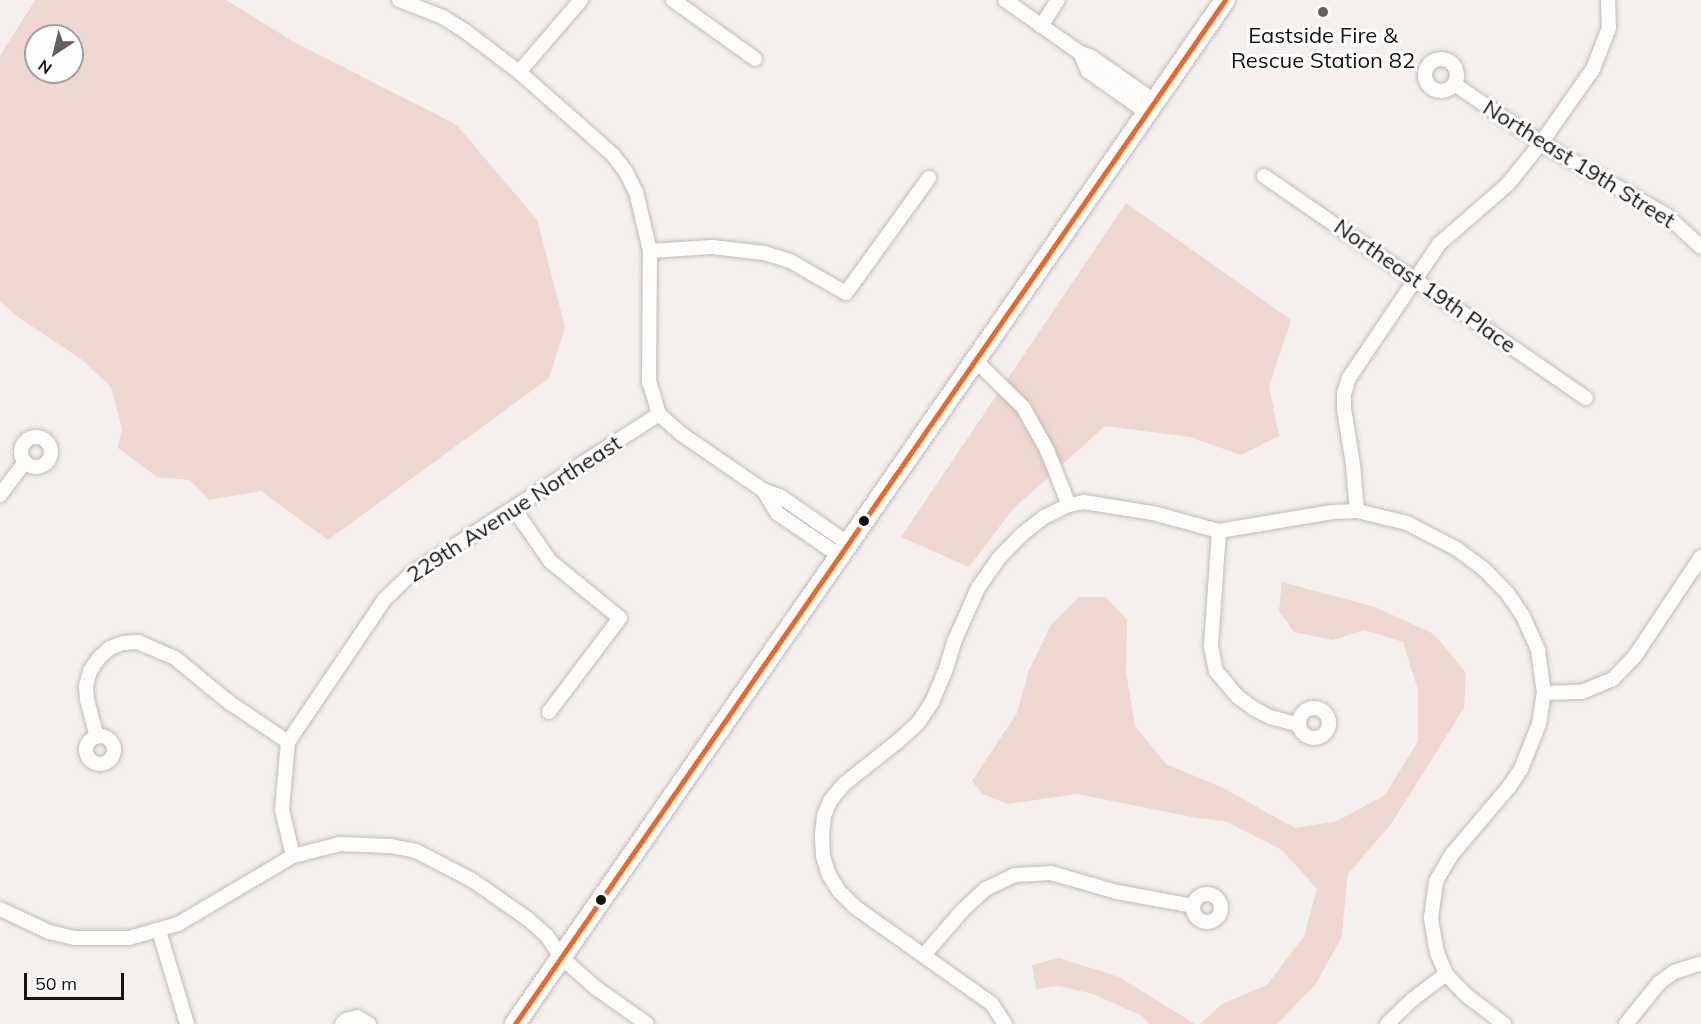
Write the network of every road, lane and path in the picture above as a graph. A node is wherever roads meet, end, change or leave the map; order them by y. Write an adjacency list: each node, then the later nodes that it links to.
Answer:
1 (399, 0): 10 (street)
2 (581, 0): 10 (street)
3 (673, 0): 9 (street)
4 (1005, 0): 8 (street)
5 (1058, 0): 8 (street)
6 (1225, 0): 12 (main road)
7 (1608, 0): 13 (street)
8 (1041, 26): 12 (street)
9 (755, 59)
10 (519, 72): 17 (street)
11 (1454, 84): 13 (street, Northeast 19th Street)
12 (1150, 106): 19 (main road)
13 (1541, 143): 16 (street, Northeast 19th Street); 18 (street)
14 (1264, 176): 18 (street, Northeast 19th Place)
15 (929, 178): 17 (street)
16 (1701, 247)
17 (650, 251): 21 (street)
18 (1415, 278): 20 (street, Northeast 19th Place); 26 (street)
19 (976, 361): 24 (street); 28 (main road)
20 (1586, 398)
21 (659, 414): 25 (street, 229th Avenue Northeast); 28 (street)
22 (25, 462): 23 (street)
23 (0, 495)
24 (1069, 505): 27 (street); 39 (street)
25 (514, 509): 31 (street); 34 (street, 229th Avenue Northeast)
26 (1357, 511): 27 (street); 30 (street)
27 (1219, 531): 32 (street)
28 (844, 550): 40 (main road)
29 (1701, 557): 30 (street)
30 (1544, 693): 42 (street)
31 (549, 712)
32 (1299, 725)
33 (97, 736): 34 (street)
34 (288, 742): 35 (street, 229th Avenue Northeast)
35 (293, 856): 38 (street); 40 (street)
36 (1193, 906): 39 (street)
37 (0, 909): 38 (street)
38 (159, 932): 43 (street)
39 (924, 955): 48 (street)
40 (561, 957): 46 (main road); 47 (street)
41 (1701, 963): 51 (street)
42 (1446, 974): 49 (street); 50 (street)
43 (187, 1024)
44 (342, 1024): 45 (street)
45 (369, 1024)
46 (514, 1024)
47 (647, 1024)
48 (1005, 1024)
49 (1387, 1024)
50 (1504, 1024)
51 (1626, 1024)

